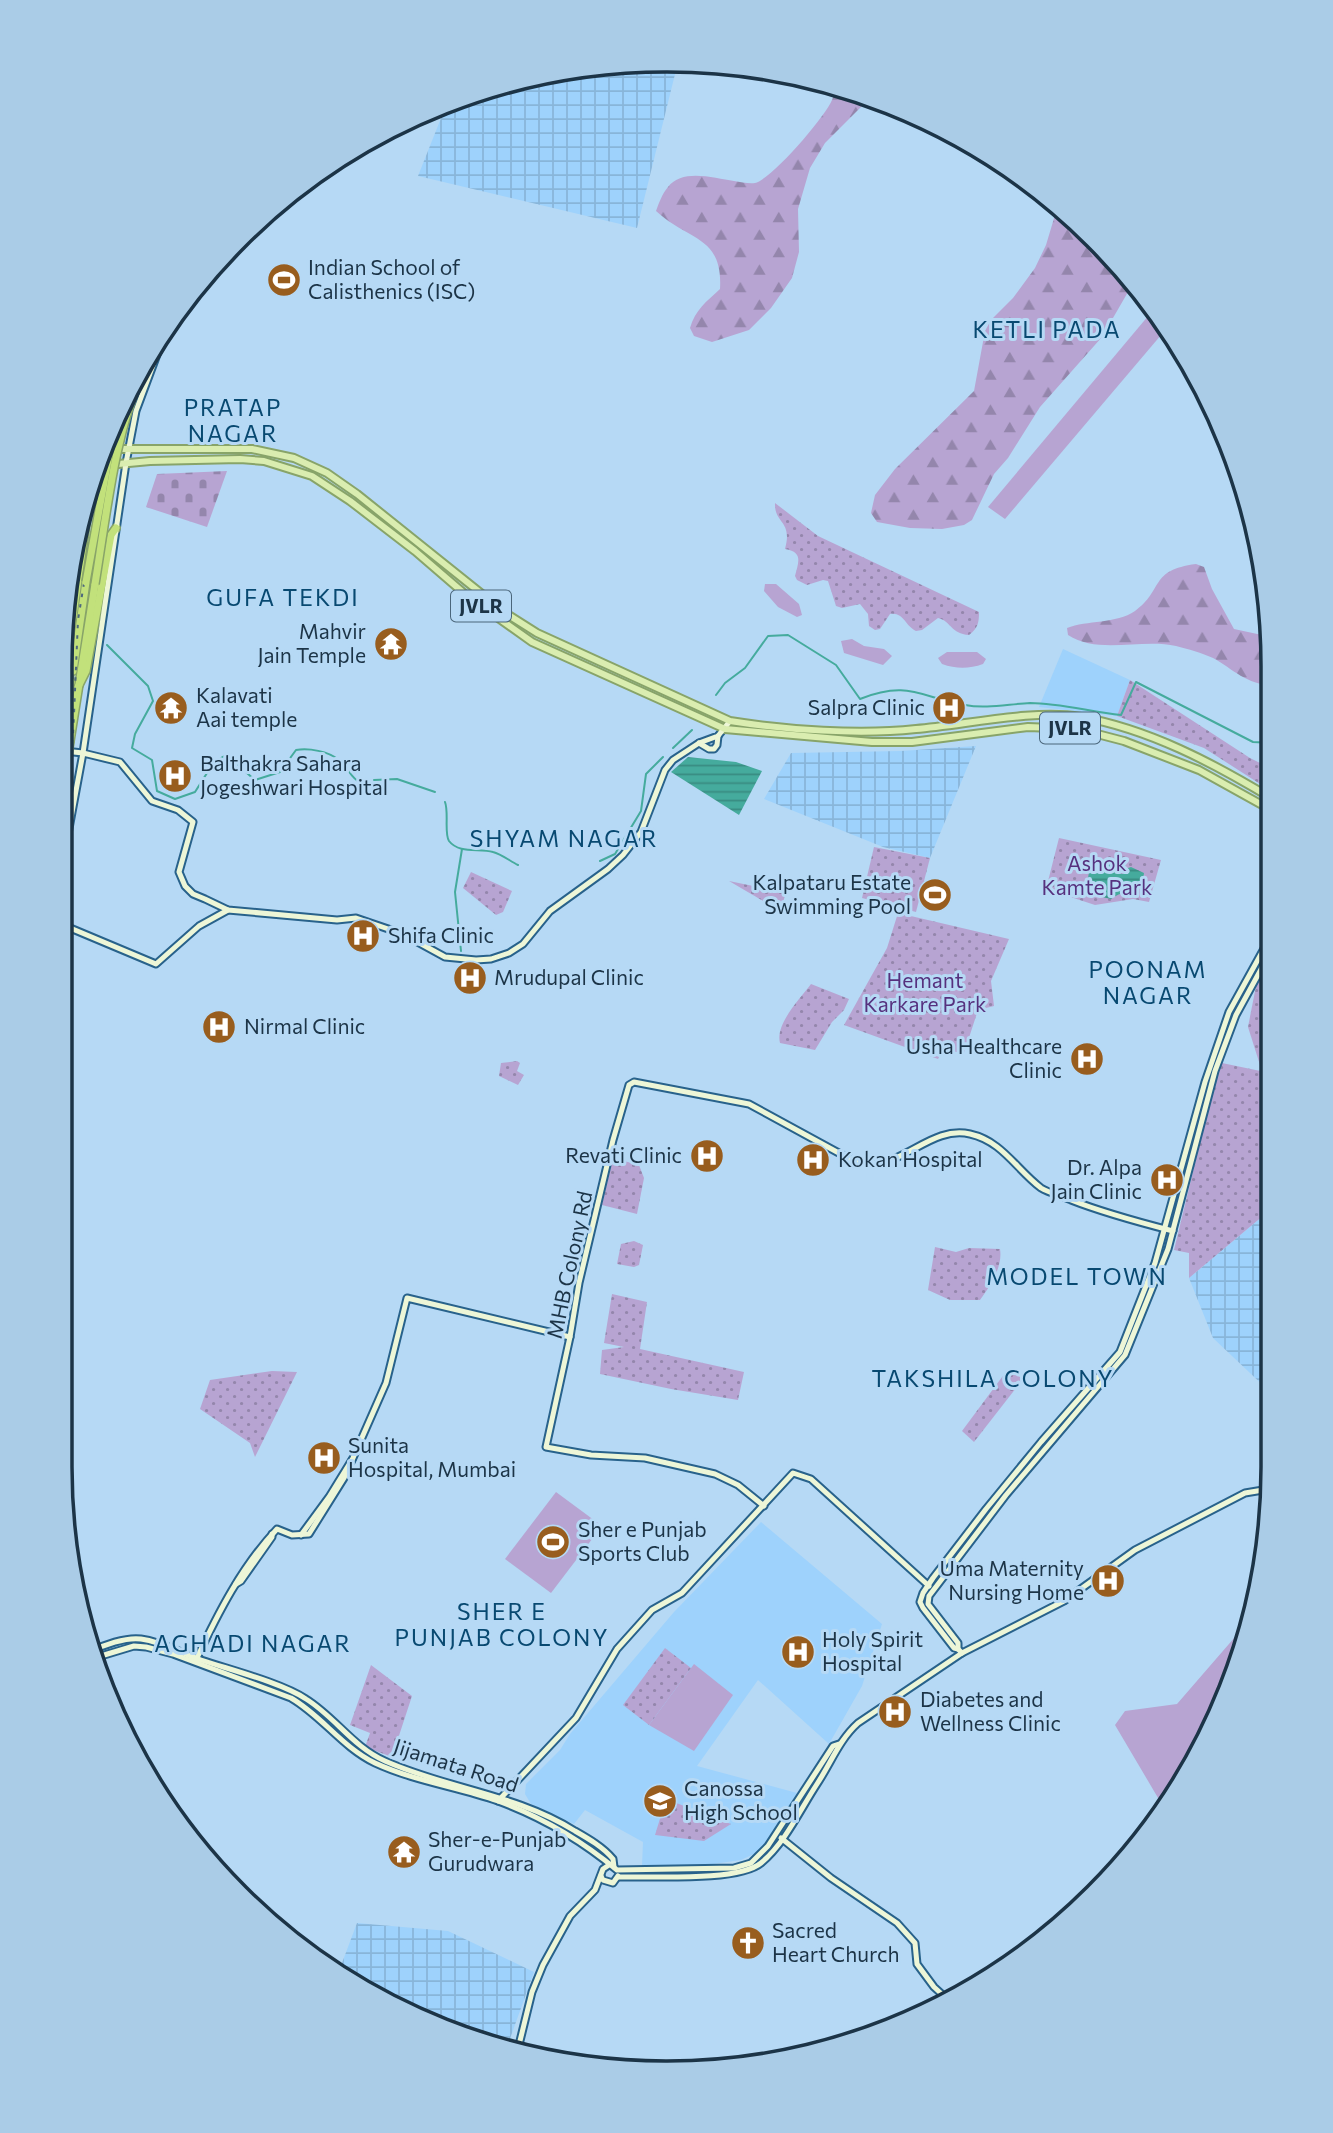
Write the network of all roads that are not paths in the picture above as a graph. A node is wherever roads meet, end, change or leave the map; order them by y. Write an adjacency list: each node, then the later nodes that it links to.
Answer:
1 (153, 366): 4 (street)
2 (124, 423): 9 (highway, bridge)
3 (113, 449): 4 (main road, JVLR)
4 (128, 449): 6 (street); 14 (main road, JVLR)
5 (109, 459): 9 (highway, bridge)
6 (126, 463): 7 (main road, JVLR); 8 (street); 15 (main road, JVLR)
7 (107, 465)
8 (117, 528): 11 (highway); 19 (street)
9 (90, 583): 11 (highway)
10 (72, 675): 11 (highway)
11 (74, 687): 12 (highway); 13 (highway, bridge)
12 (72, 694)
13 (72, 714)
14 (730, 721): 15 (street); 20 (main road, JVLR)
15 (725, 729): 16 (street); 22 (main road, JVLR)
16 (718, 736): 17 (street); 17 (street)
17 (699, 743): 23 (street)
18 (72, 751): 19 (street)
19 (80, 752): 21 (street); 23 (street)
20 (1261, 792)
21 (72, 803)
22 (1261, 804)
23 (228, 910): 24 (street)
24 (72, 929)
25 (1261, 954): 27 (street)
26 (1261, 969): 28 (street)
27 (1166, 1229): 28 (street); 29 (street, MHB Colony Rd); 32 (street)
28 (1173, 1231): 33 (street)
29 (570, 1337): 31 (street, MHB Colony Rd); 37 (street)
30 (1260, 1490): 35 (street)
31 (764, 1506): 32 (street); 39 (street)
32 (928, 1585): 33 (street); 35 (street)
33 (933, 1590): 35 (street)
34 (101, 1649): 37 (street, Jijamata Road)
35 (960, 1651): 38 (street)
36 (102, 1656): 37 (street, Jijamata Road)
37 (196, 1661): 39 (street, Jijamata Road)
38 (839, 1744): 40 (street); 41 (street)
39 (500, 1799): 41 (street, Jijamata Road)
40 (782, 1838): 43 (street); 46 (street)
41 (614, 1867): 42 (street); 43 (street)
42 (601, 1876): 44 (street); 45 (street)
43 (618, 1877): 44 (street)
44 (610, 1883): 45 (street)
45 (595, 1890): 47 (street)
46 (942, 1994)
47 (520, 2043)

